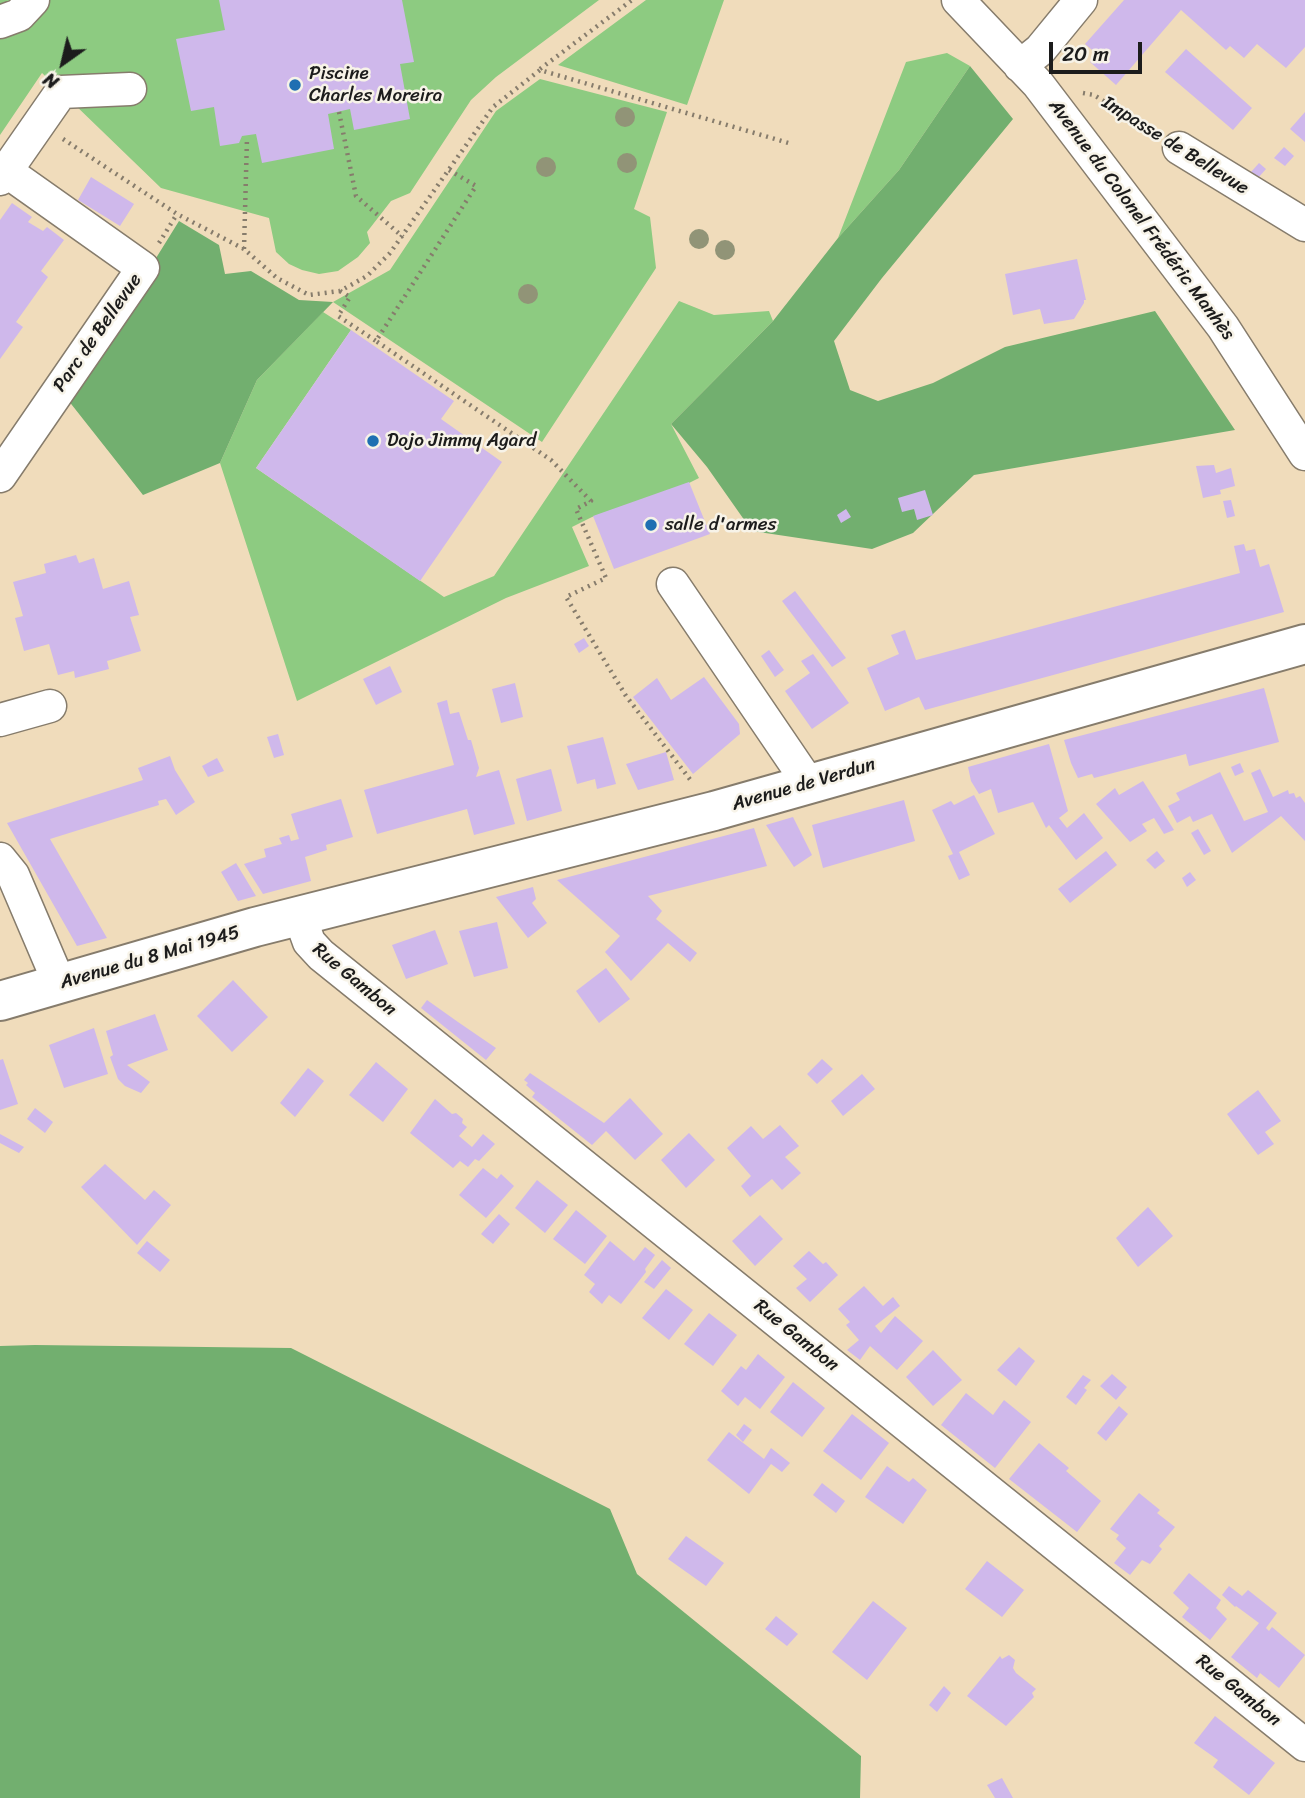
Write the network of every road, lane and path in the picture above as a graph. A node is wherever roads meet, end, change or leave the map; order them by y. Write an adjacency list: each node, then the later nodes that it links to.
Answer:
1 (33, 0): 5 (street)
2 (632, 0): 6 (path)
3 (958, 0): 7 (street, Avenue du Colonel Frédéric Manhès)
4 (1081, 0): 7 (street)
5 (0, 22)
6 (540, 70): 12 (path); 14 (path)
7 (1029, 75): 13 (path, Impasse de Bellevue); 21 (street, Avenue du Colonel Frédéric Manhès)
8 (130, 89): 11 (street)
9 (339, 112): 17 (path)
10 (247, 138): 18 (path)
11 (26, 140): 15 (street); 18 (path)
12 (792, 144)
13 (1179, 148): 16 (street, Impasse de Bellevue)
14 (449, 170): 17 (path); 20 (path)
15 (3, 175): 22 (street, Parc de Bellevue)
16 (1305, 225)
17 (402, 237): 19 (path)
18 (244, 249): 19 (path)
19 (340, 290): 20 (path)
20 (376, 341): 28 (path)
21 (1305, 454)
22 (0, 475)
23 (673, 584): 27 (street)
24 (1305, 644): 27 (main road, Avenue de Verdun)
25 (50, 706): 26 (street)
26 (0, 720)
27 (809, 784): 28 (main road, Avenue de Verdun)
28 (714, 811): 30 (main road, Avenue de Verdun)
29 (0, 859): 31 (street)
30 (300, 917): 31 (main road, Avenue du 8 Mai 1945); 33 (street, Rue Gambon)
31 (60, 985): 32 (main road, Avenue du 8 Mai 1945)
32 (1, 998)
33 (1305, 1745)

